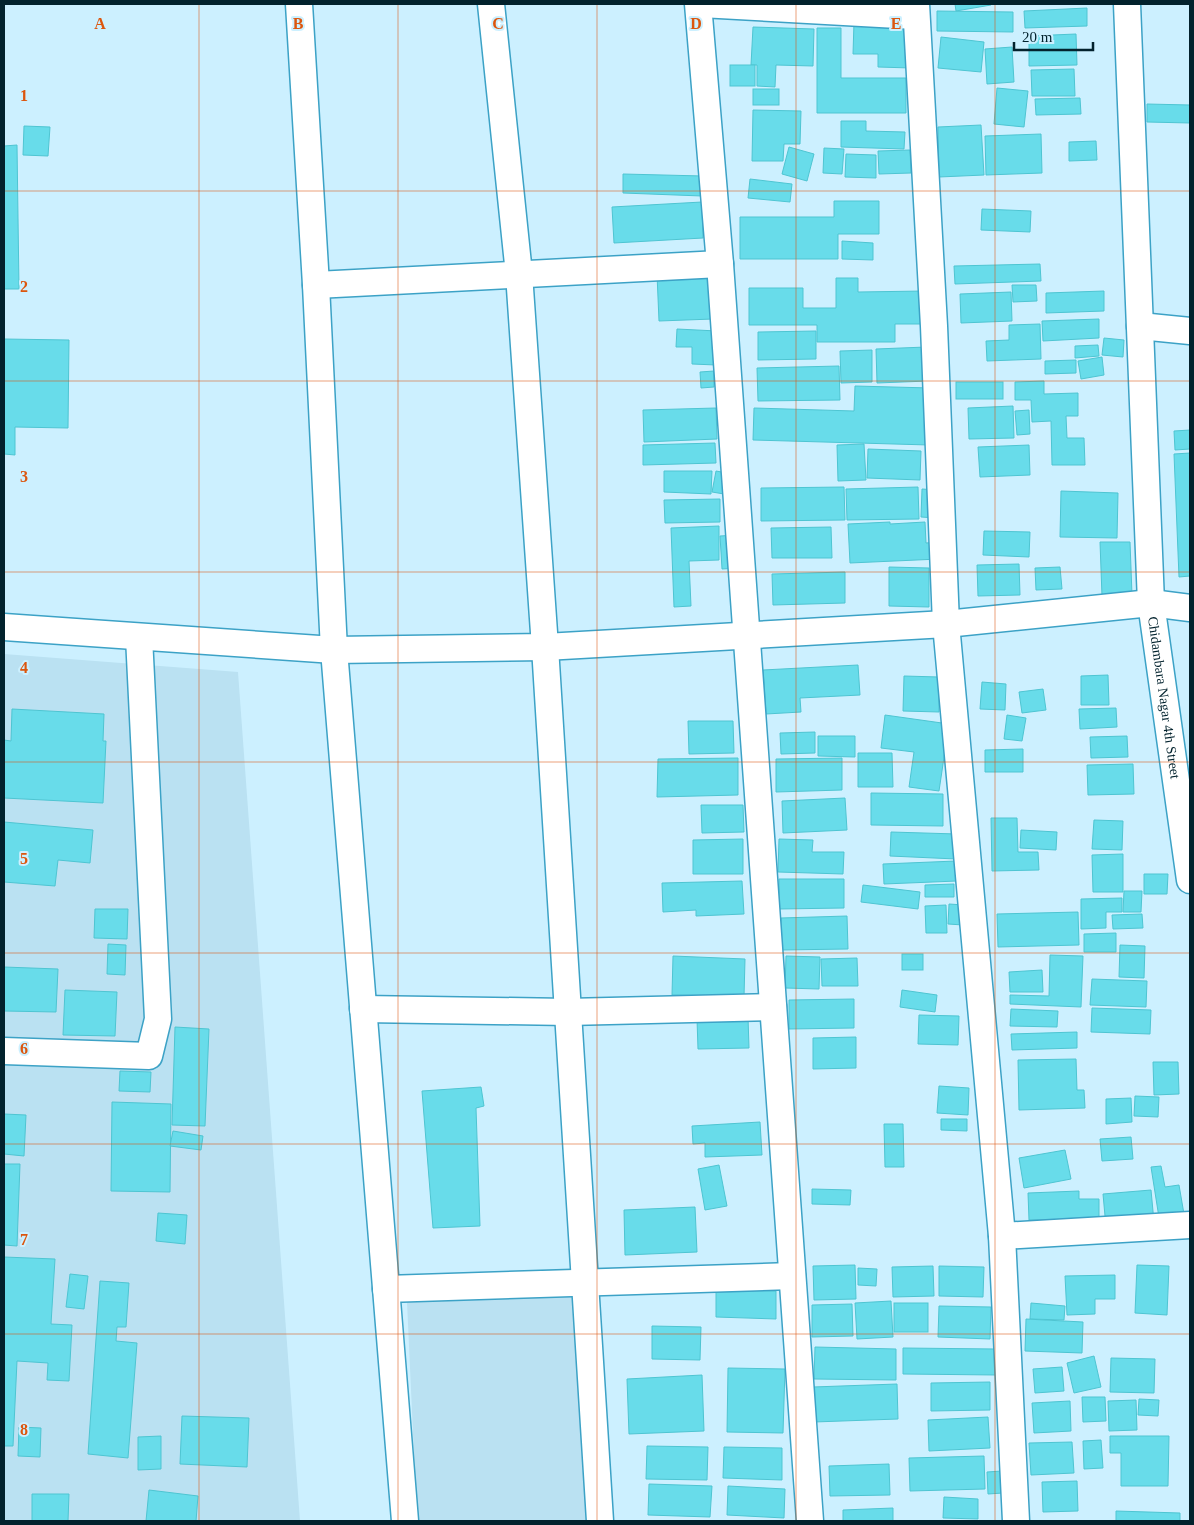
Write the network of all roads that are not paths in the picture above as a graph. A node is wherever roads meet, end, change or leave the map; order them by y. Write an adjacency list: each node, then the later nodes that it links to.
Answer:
1 (299, 4): 8 (street)
2 (492, 4): 7 (street)
3 (699, 4): 5 (street); 6 (street)
4 (1127, 4): 9 (street, Chidambara Nagar 4th Street)
5 (916, 10): 13 (street)
6 (720, 264): 7 (street); 15 (street)
7 (519, 274): 8 (street); 17 (street)
8 (316, 285): 18 (street)
9 (1140, 326): 10 (street); 11 (street, Chidambara Nagar 4th Street)
10 (1190, 331)
11 (1151, 603): 12 (street); 13 (street); 19 (street, Chidambara Nagar 4th Street)
12 (1190, 608)
13 (946, 624): 15 (street); 25 (street)
14 (4, 627): 16 (street)
15 (746, 634): 17 (street); 20 (street)
16 (139, 637): 18 (street); 23 (street)
17 (546, 647): 18 (street); 22 (street)
18 (334, 650): 21 (street)
19 (1190, 880)
20 (773, 1007): 22 (street); 26 (street)
21 (363, 1009): 22 (street); 28 (street)
22 (568, 1012): 27 (street)
23 (4, 1051)
24 (1190, 1225): 25 (street)
25 (1002, 1236): 32 (street)
26 (792, 1276): 27 (street); 31 (street)
27 (585, 1284): 28 (street); 30 (street)
28 (386, 1289): 29 (street)
29 (405, 1521)
30 (600, 1521)
31 (810, 1521)
32 (1016, 1521)

